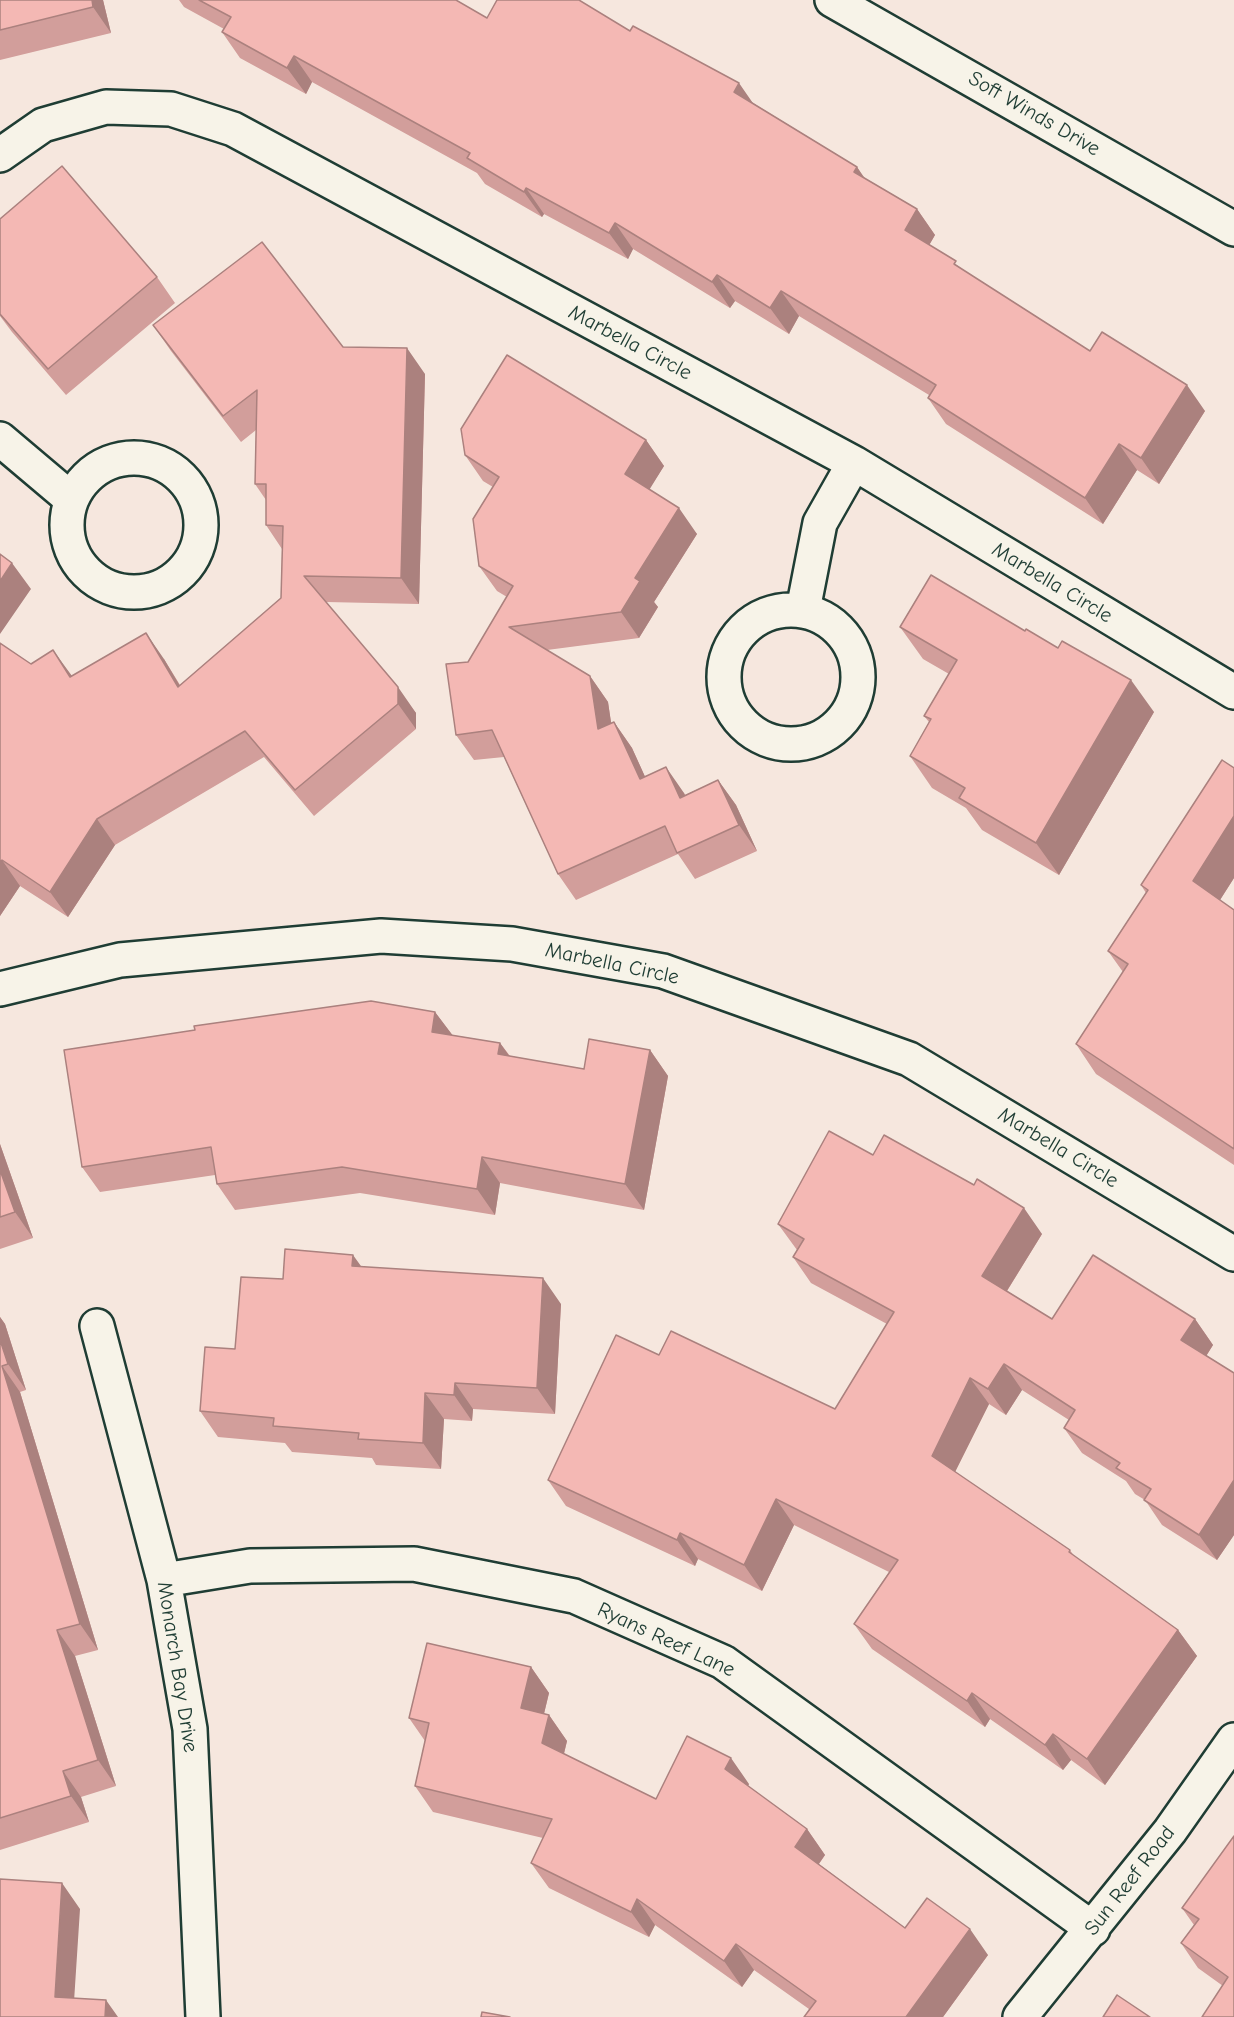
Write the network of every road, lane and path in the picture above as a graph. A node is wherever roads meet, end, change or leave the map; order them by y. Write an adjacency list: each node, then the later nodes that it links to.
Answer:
1 (832, 0): 3 (street, Soft Winds Drive)
2 (0, 155): 5 (street, Marbella Circle)
3 (1234, 229)
4 (0, 439): 6 (street)
5 (854, 463): 7 (street); 8 (street, Marbella Circle)
6 (71, 499): 6 (street)
7 (803, 610): 7 (street)
8 (1234, 692)
9 (0, 989): 10 (street, Marbella Circle)
10 (1234, 1254)
11 (97, 1326): 12 (street, Monarch Bay Drive)
12 (164, 1580): 14 (street, Ryans Reef Lane); 15 (street, Monarch Bay Drive)
13 (1234, 1740): 14 (street, Sun Reef Road)
14 (1093, 1929): 16 (street, Sun Reef Road)
15 (203, 2017)
16 (1020, 2017)

